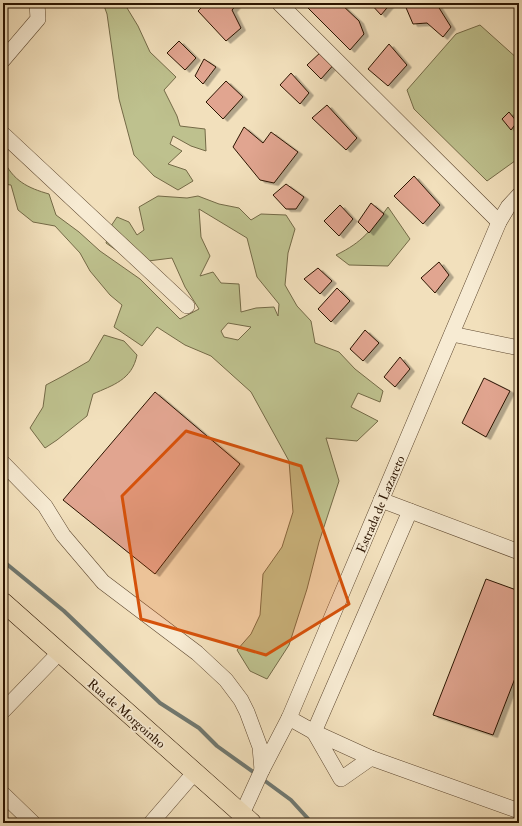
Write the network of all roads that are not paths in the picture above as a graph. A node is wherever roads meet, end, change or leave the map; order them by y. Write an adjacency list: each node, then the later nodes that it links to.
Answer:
1 (37, 3): 3 (street)
2 (279, 3): 6 (street)
3 (3, 60)
4 (3, 134): 7 (street)
5 (519, 195): 6 (street, Estrada de Lazareto)
6 (499, 222): 8 (street, Estrada de Lazareto)
7 (187, 306)
8 (452, 334): 9 (street); 11 (street, Estrada de Lazareto)
9 (519, 348)
10 (3, 463): 20 (street)
11 (381, 500): 12 (street); 17 (street, Estrada de Lazareto)
12 (410, 511): 13 (street); 18 (street)
13 (519, 552)
14 (3, 602): 15 (main road, Rua de Morgoinho)
15 (59, 653): 16 (street); 21 (main road, Rua de Morgoinho)
16 (3, 710)
17 (289, 718): 18 (street); 20 (street, Estrada de Lazareto)
18 (314, 732): 19 (street); 19 (street)
19 (371, 758): 23 (street)
20 (262, 770): 24 (street, Estrada de Lazareto)
21 (195, 772): 24 (main road, Rua de Morgoinho); 26 (street)
22 (3, 794): 25 (street)
23 (519, 811)
24 (247, 818)
25 (33, 823)
26 (152, 823)

